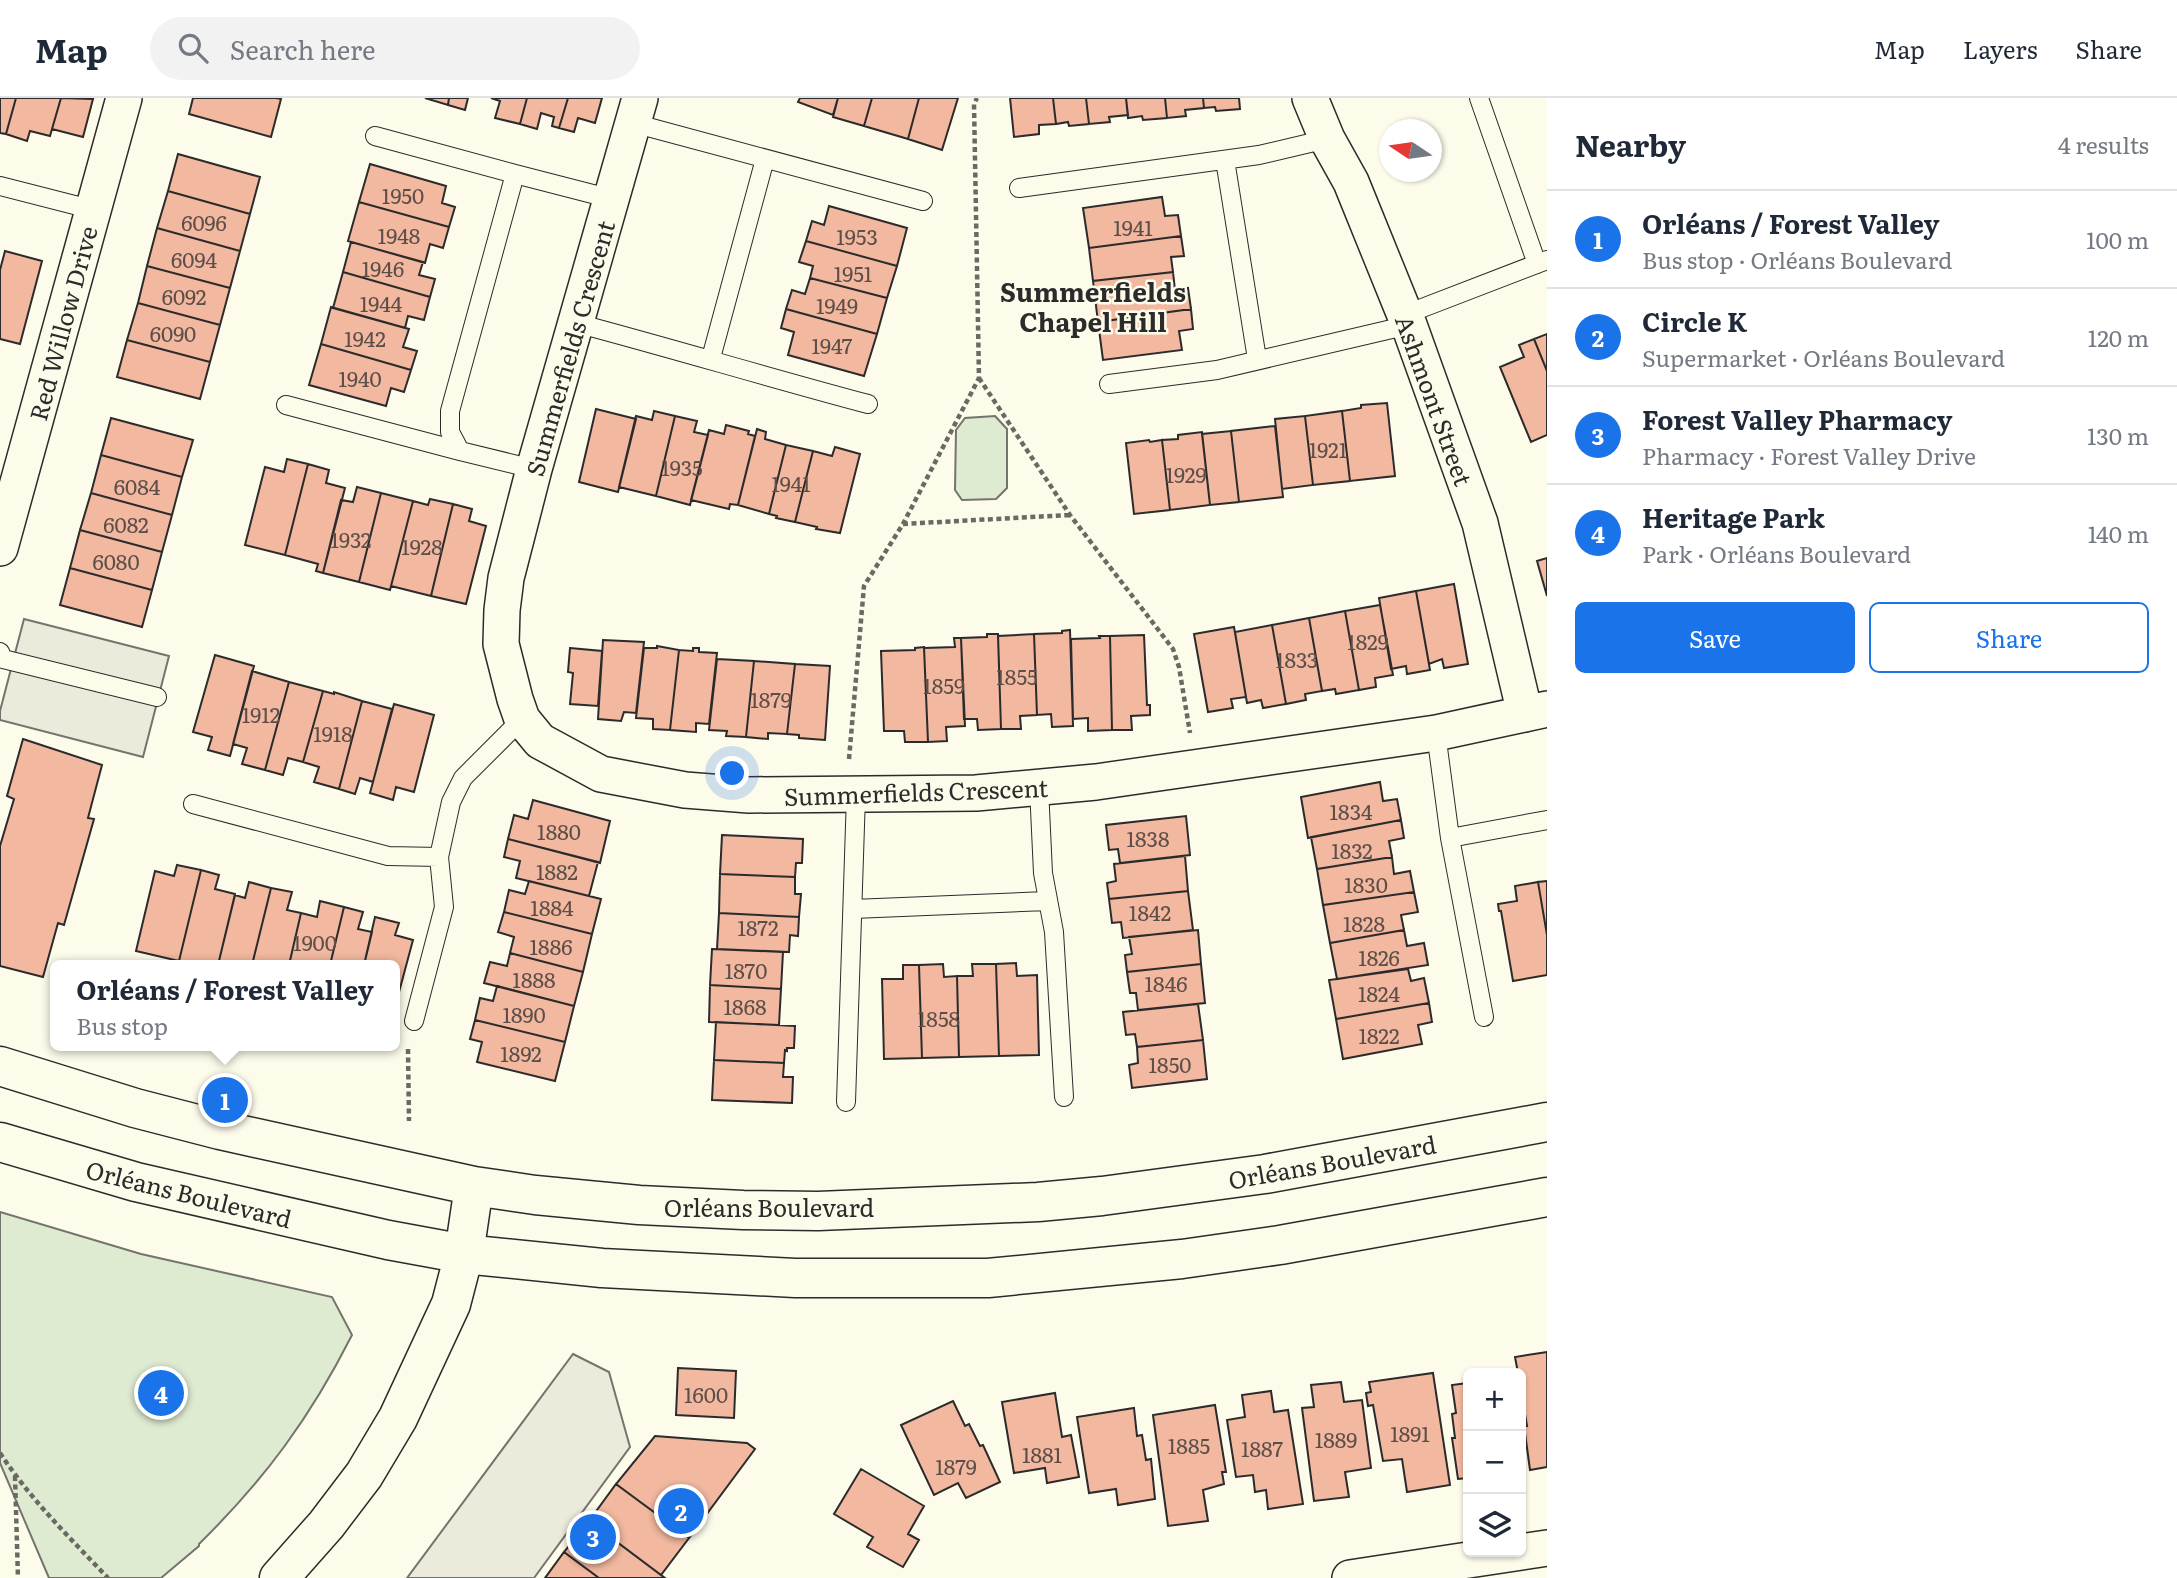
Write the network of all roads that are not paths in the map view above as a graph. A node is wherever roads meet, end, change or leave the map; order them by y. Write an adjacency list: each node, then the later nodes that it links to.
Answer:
1 (124, 98): 14 (street, Red Willow Drive)
2 (1310, 98): 6 (street, Ashmont Street)
3 (1479, 98): 15 (lane)
4 (637, 111): 7 (lane); 12 (street, Summerfields Crescent)
5 (375, 135): 9 (lane)
6 (1326, 139): 8 (lane); 16 (street, Ashmont Street)
7 (765, 159): 13 (lane); 18 (lane)
8 (1225, 160): 11 (lane); 19 (lane)
9 (515, 174): 12 (lane); 23 (lane)
10 (0, 186): 14 (lane)
11 (1019, 188)
12 (612, 199): 17 (street, Summerfields Crescent)
13 (923, 201)
14 (94, 210): 25 (street, Red Willow Drive)
15 (1542, 262): 16 (lane)
16 (1407, 320): 19 (lane); 28 (street, Ashmont Street)
17 (576, 323): 18 (lane); 24 (street, Summerfields Crescent)
18 (711, 358): 21 (lane)
19 (1257, 359): 20 (lane)
20 (1109, 384)
21 (868, 404)
22 (285, 405): 23 (lane)
23 (460, 450): 24 (lane)
24 (534, 469): 29 (street, Summerfields Crescent)
25 (0, 548)
26 (0, 652): 27 (lane)
27 (157, 697)
28 (1536, 711): 30 (street, Summerfields Crescent)
29 (522, 719): 32 (street, Summerfields Crescent); 36 (lane)
30 (1436, 733): 31 (street, Summerfields Crescent); 35 (lane)
31 (1039, 788): 32 (street, Summerfields Crescent); 37 (lane)
32 (851, 795): 38 (lane)
33 (193, 804): 36 (lane)
34 (1547, 820): 35 (lane)
35 (1450, 838): 39 (lane)
36 (439, 857): 40 (lane)
37 (1047, 901): 38 (lane); 42 (lane)
38 (853, 909): 43 (lane)
39 (1483, 1017)
40 (414, 1021)
41 (0, 1066): 46 (main road, Orléans Boulevard)
42 (1064, 1097)
43 (846, 1102)
44 (1547, 1122): 46 (main road, Orléans Boulevard)
45 (0, 1142): 48 (main road, Orléans Boulevard)
46 (474, 1186): 48 (main road)
47 (1547, 1196): 48 (main road, Orléans Boulevard)
48 (464, 1254): 51 (main road)
49 (1547, 1548): 50 (street)
50 (1508, 1566): 52 (street)
51 (279, 1578)
52 (1350, 1578)

